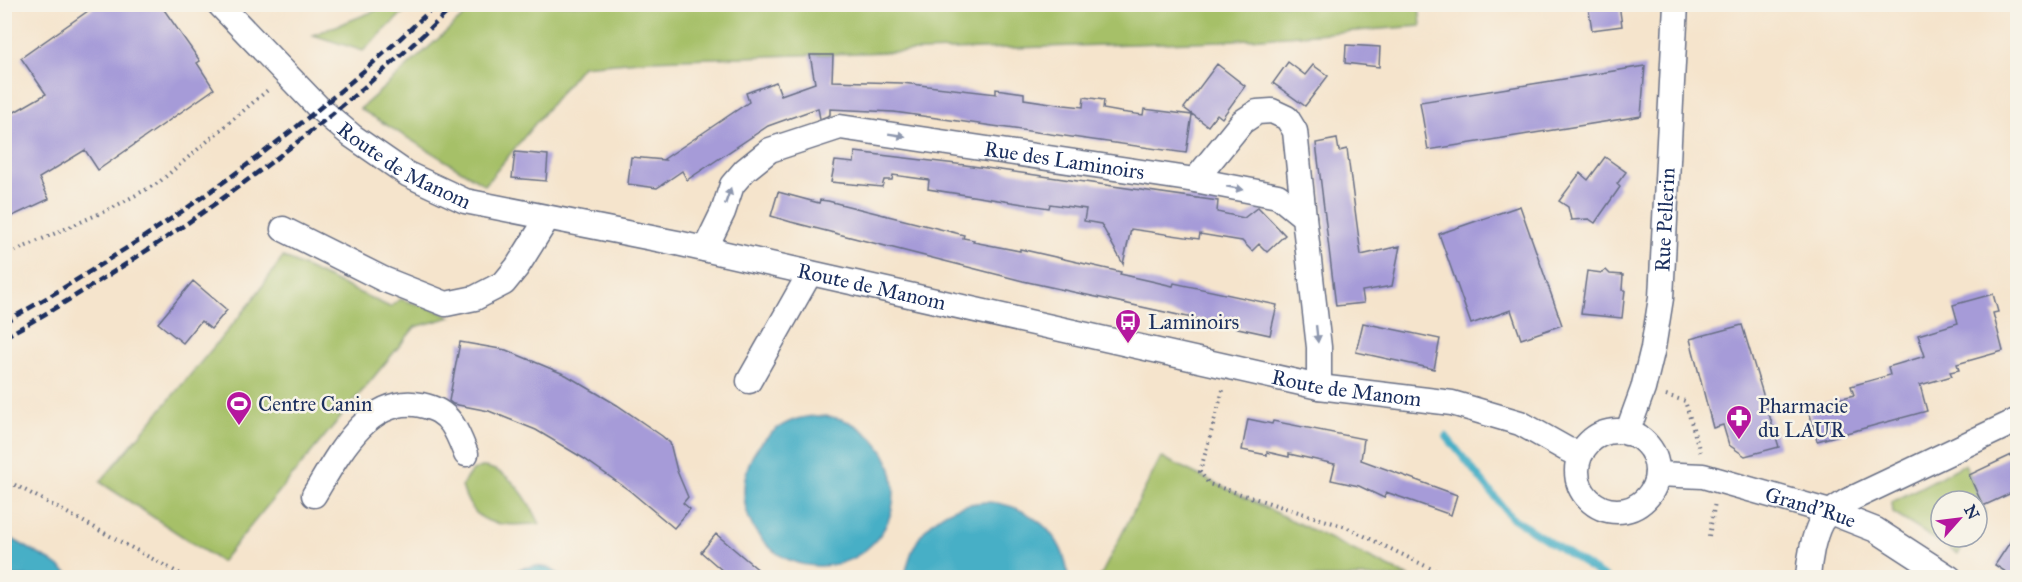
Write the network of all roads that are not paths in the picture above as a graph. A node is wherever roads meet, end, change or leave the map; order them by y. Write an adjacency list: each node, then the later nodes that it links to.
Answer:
1 (219, 4): 5 (street, Route de Manom)
2 (1676, 4): 12 (street, Rue Pellerin)
3 (1195, 180): 4 (street, Rue des Laminoirs, one-way to 4); 4 (street); 7 (street, Rue des Laminoirs, one-way to 3)
4 (1304, 217): 10 (street, one-way to 10)
5 (547, 219): 6 (street); 7 (street, Route de Manom)
6 (283, 229)
7 (705, 249): 8 (street, Route de Manom)
8 (810, 273): 9 (street); 10 (street, Route de Manom)
9 (749, 381)
10 (1319, 387): 13 (street, Route de Manom)
11 (2018, 420): 17 (street)
12 (1627, 432): 13 (street); 15 (street)
13 (1582, 452): 15 (street)
14 (466, 454): 16 (street)
15 (1657, 474): 17 (street, Grand'Rue)
16 (314, 495)
17 (1830, 512): 18 (street); 19 (street, Grand'Rue)
18 (1808, 578)
19 (1950, 578)

